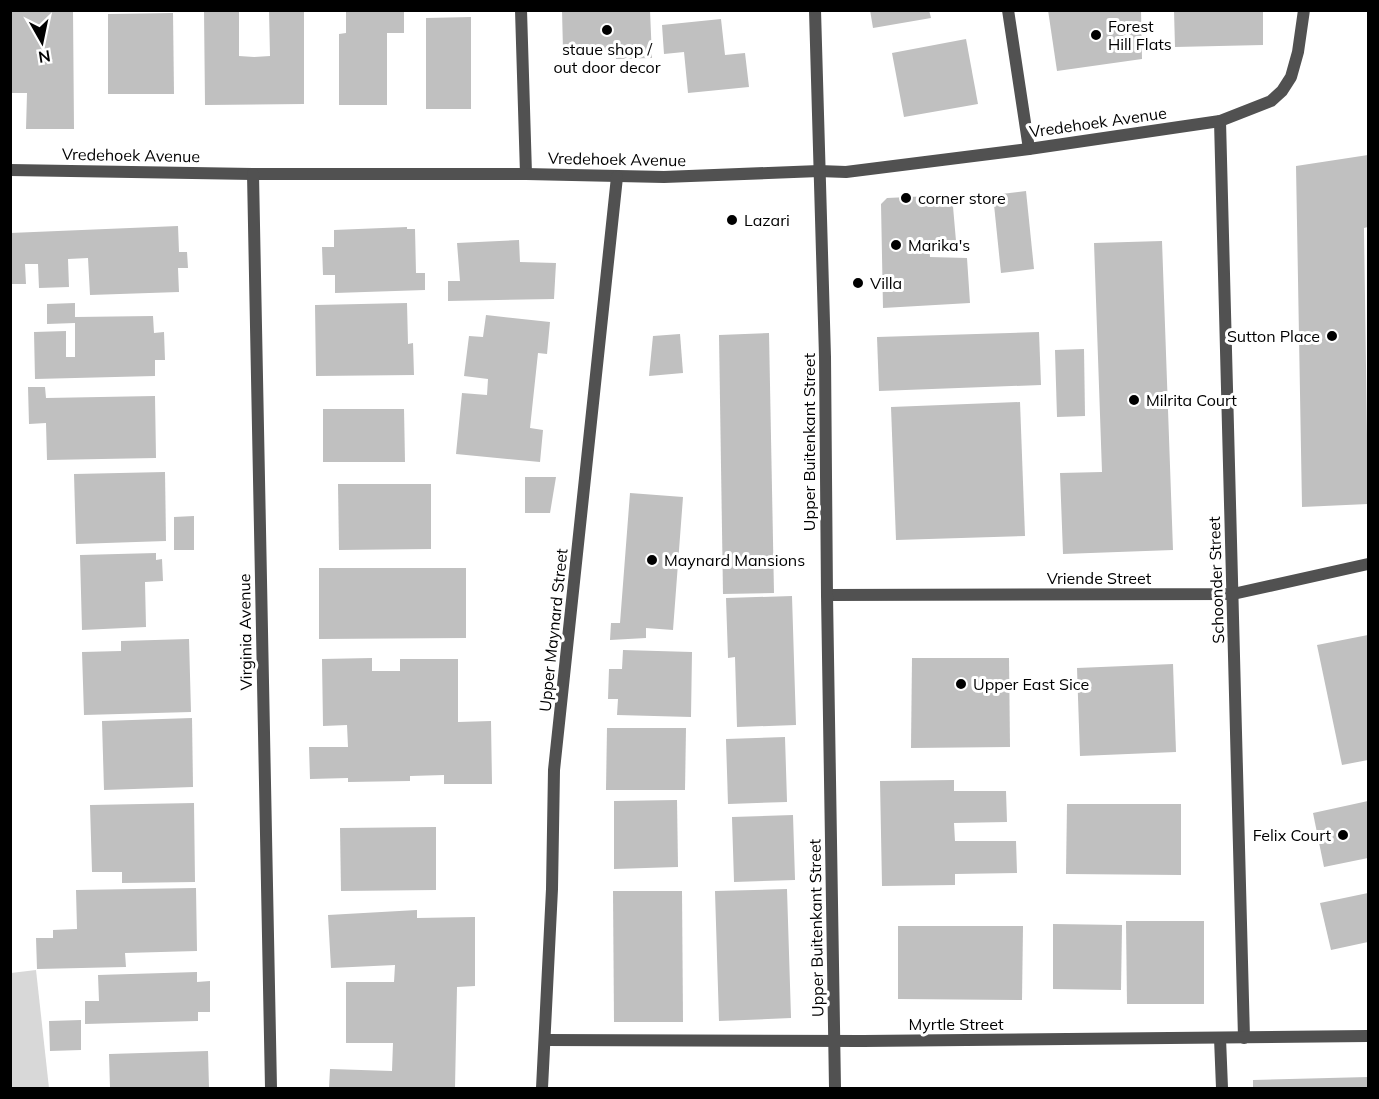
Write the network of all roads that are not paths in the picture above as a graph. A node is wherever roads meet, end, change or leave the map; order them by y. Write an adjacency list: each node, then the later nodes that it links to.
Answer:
1 (521, 10): 10 (street)
2 (815, 10): 8 (street, Upper Buitenkant Street)
3 (1008, 10): 6 (street)
4 (1304, 10): 5 (street, Vredehoek Avenue)
5 (1220, 121): 6 (street, Vredehoek Avenue); 13 (street, Schoonder Street)
6 (1029, 149): 8 (street, Vredehoek Avenue)
7 (10, 170): 9 (street, Vredehoek Avenue)
8 (819, 171): 11 (street, Vredehoek Avenue); 14 (street, Upper Buitenkant Street)
9 (253, 174): 10 (street, Vredehoek Avenue); 20 (street, Virginia Avenue)
10 (526, 174): 11 (street, Vredehoek Avenue)
11 (617, 177): 18 (street, Upper Maynard Street)
12 (1368, 564): 13 (street, Vriende Street)
13 (1233, 594): 14 (street, Vriende Street); 17 (street, Schoonder Street)
14 (827, 595): 19 (street, Upper Buitenkant Street)
15 (1368, 1035): 17 (street, Myrtle Street)
16 (1220, 1038): 17 (street, Myrtle Street); 19 (street, Myrtle Street); 23 (street)
17 (1245, 1038)
18 (545, 1040): 19 (street, Myrtle Street); 21 (street, Upper Maynard Street)
19 (835, 1041): 22 (street, Upper Buitenkant Street)
20 (271, 1089)
21 (542, 1089)
22 (835, 1089)
23 (1222, 1089)

